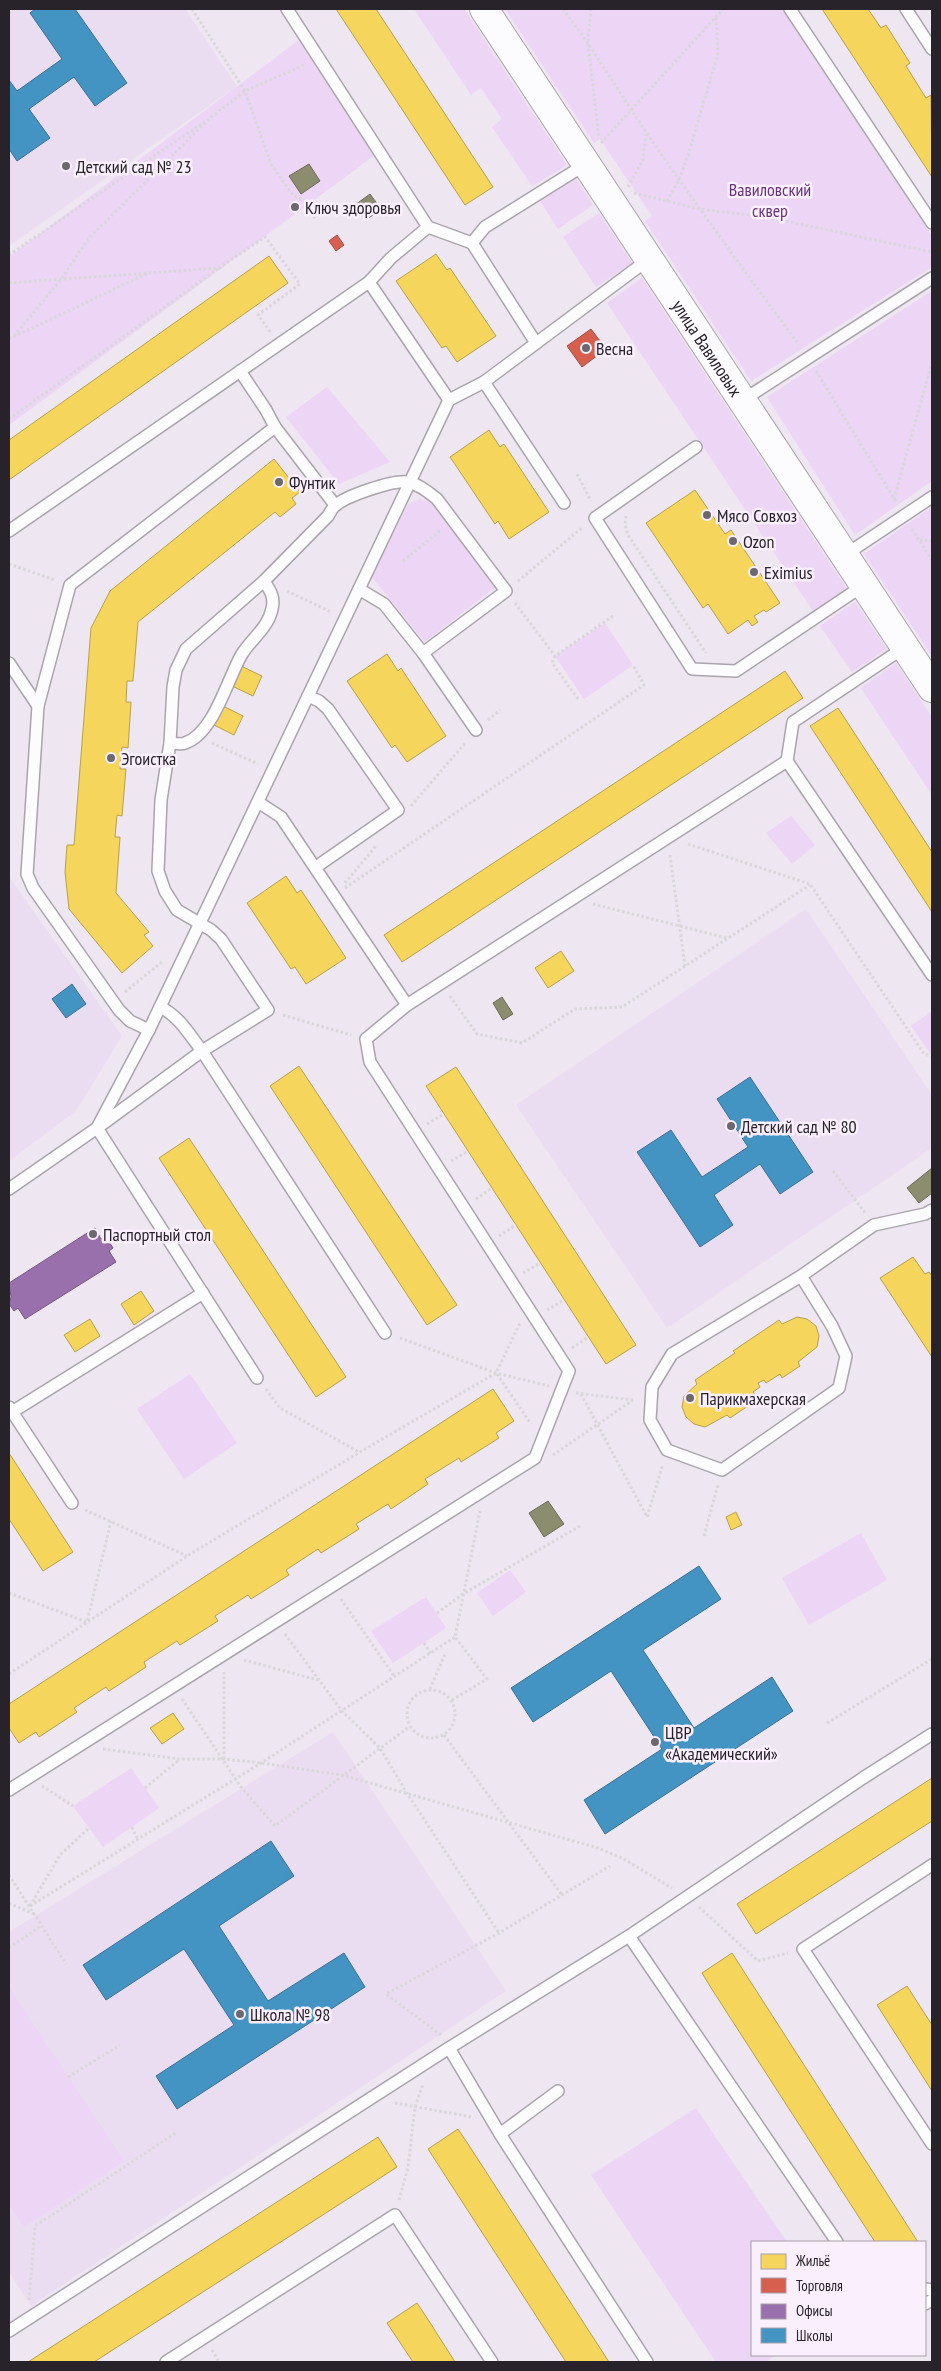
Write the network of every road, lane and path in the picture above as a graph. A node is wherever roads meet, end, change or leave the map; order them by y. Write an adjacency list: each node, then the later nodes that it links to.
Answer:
1 (192, 9): 13 (path)
2 (287, 9): 12 (lane)
3 (484, 9): 17 (street, улица Вавиловых)
4 (564, 9): 10 (path)
5 (591, 9): 10 (path)
6 (723, 9): 9 (path)
7 (790, 9): 24 (lane)
8 (906, 9): 11 (lane)
9 (716, 18): 14 (path); 18 (path)
10 (588, 42): 14 (path); 14 (path)
11 (932, 49)
12 (319, 58): 13 (path); 25 (lane)
13 (245, 92): 15 (path); 23 (path)
14 (631, 109): 16 (path)
15 (211, 117): 28 (path); 32 (path)
16 (646, 132): 18 (path); 19 (path)
17 (587, 163): 26 (lane); 29 (street, улица Вавиловых)
18 (679, 180): 21 (path); 22 (path)
19 (628, 187)
20 (631, 192): 21 (path)
21 (667, 201): 22 (path)
22 (699, 209): 27 (path); 40 (path)
23 (315, 220)
24 (932, 223)
25 (428, 227): 26 (lane); 34 (lane)
26 (472, 243): 38 (lane)
27 (932, 252)
28 (9, 255)
29 (650, 259): 38 (lane); 45 (street, улица Вавиловых)
30 (219, 268): 31 (path); 39 (path); 46 (path)
31 (151, 272): 32 (path); 36 (path)
32 (62, 278): 35 (path); 36 (path)
33 (932, 278): 40 (lane)
34 (369, 282): 39 (lane); 44 (lane)
35 (9, 283)
36 (14, 336): 37 (path)
37 (9, 339)
38 (536, 342): 43 (lane)
39 (278, 343): 42 (lane)
40 (809, 358): 45 (lane); 52 (path)
41 (932, 362): 52 (path)
42 (240, 371): 47 (lane); 61 (lane)
43 (484, 382): 44 (lane); 53 (lane)
44 (449, 400): 50 (lane)
45 (743, 400): 65 (street, улица Вавиловых)
46 (9, 419)
47 (275, 427): 54 (lane); 71 (lane)
48 (696, 447): 58 (lane)
49 (576, 474): 55 (path)
50 (410, 482): 54 (lane); 72 (lane); 73 (lane)
51 (932, 497): 57 (lane)
52 (894, 500): 57 (path)
53 (564, 503)
54 (335, 506): 69 (lane)
55 (588, 507)
56 (628, 512): 80 (path)
57 (904, 517): 63 (path); 65 (lane)
58 (595, 518): 60 (path); 70 (lane)
59 (583, 522): 60 (path)
60 (580, 530): 73 (path)
61 (9, 531)
62 (433, 537): 67 (path)
63 (919, 540): 64 (path); 66 (path)
64 (932, 541)
65 (845, 556): 70 (street, улица Вавиловых)
66 (932, 560)
67 (403, 561)
68 (9, 564): 71 (path)
69 (264, 581): 74 (lane); 90 (lane)
70 (864, 584): 77 (street, улица Вавиловых)
71 (70, 585): 86 (lane)
72 (359, 589): 76 (lane); 78 (lane)
73 (506, 591): 78 (lane); 79 (path)
74 (273, 595): 76 (path); 89 (lane)
75 (613, 616): 79 (path)
76 (345, 618): 84 (lane)
77 (905, 647): 83 (street, улица Вавиловых); 91 (lane)
78 (423, 653): 88 (lane)
79 (555, 656): 85 (path)
80 (711, 656)
81 (9, 663): 86 (lane)
82 (633, 665): 99 (path)
83 (932, 688)
84 (308, 696): 92 (lane); 97 (lane)
85 (578, 699)
86 (38, 706): 108 (lane)
87 (500, 710): 88 (path)
88 (476, 730): 94 (path)
89 (197, 736): 90 (lane); 92 (path)
90 (170, 743): 101 (lane)
91 (787, 761): 95 (lane); 106 (lane)
92 (272, 771): 93 (lane)
93 (258, 802): 97 (lane); 101 (lane)
94 (405, 812)
95 (668, 837): 98 (path); 100 (lane); 102 (path)
96 (380, 843): 99 (path)
97 (316, 868): 99 (lane)
98 (810, 884): 104 (path); 115 (path)
99 (334, 895): 109 (lane)
100 (573, 899): 102 (path); 107 (lane)
101 (199, 924): 103 (lane); 111 (lane)
102 (680, 926): 104 (path); 105 (path)
103 (193, 938): 108 (path); 110 (lane)
104 (728, 938): 105 (path)
105 (685, 966): 107 (path)
106 (932, 975)
107 (442, 983): 109 (lane)
108 (113, 1001): 112 (lane)
109 (408, 1005): 113 (lane)
110 (160, 1006): 112 (lane); 114 (lane)
111 (268, 1010): 113 (path); 114 (lane)
112 (149, 1030): 116 (lane)
113 (366, 1039): 123 (lane)
114 (202, 1051): 116 (lane); 124 (lane)
115 (932, 1056)
116 (97, 1128): 118 (lane); 122 (lane)
117 (832, 1171): 120 (path)
118 (9, 1188)
119 (932, 1210): 120 (lane)
120 (874, 1225): 121 (lane)
121 (801, 1276): 128 (lane); 138 (lane)
122 (204, 1293): 127 (lane); 132 (lane)
123 (528, 1306): 125 (lane); 126 (path)
124 (385, 1333): 126 (path)
125 (569, 1371): 129 (lane); 130 (path)
126 (496, 1373): 129 (path); 134 (path); 136 (path)
127 (257, 1378): 136 (path)
128 (652, 1387): 131 (path); 135 (lane)
129 (562, 1389): 130 (path); 134 (lane)
130 (582, 1394): 131 (path); 133 (path)
131 (633, 1400): 133 (path)
132 (10, 1410): 140 (lane)
133 (598, 1425): 135 (path); 137 (path)
134 (542, 1440): 139 (lane)
135 (667, 1450): 138 (lane)
136 (360, 1452): 144 (path)
137 (547, 1459)
138 (722, 1470): 143 (path)
139 (484, 1490): 145 (lane); 147 (path)
140 (72, 1504): 141 (path)
141 (111, 1521): 144 (path); 150 (path)
142 (580, 1526): 147 (path)
143 (704, 1536)
144 (187, 1556): 150 (path)
145 (332, 1586): 149 (lane); 154 (path)
146 (9, 1593): 150 (path)
147 (463, 1594): 148 (path); 151 (path)
148 (437, 1613)
149 (276, 1621): 156 (lane); 161 (path)
150 (87, 1622): 159 (path)
151 (455, 1637): 157 (path); 164 (path)
152 (378, 1640): 154 (path)
153 (424, 1643): 157 (path)
154 (372, 1644): 160 (path)
155 (446, 1652): 163 (path)
156 (225, 1654): 161 (path); 162 (lane); 172 (path)
157 (431, 1654): 160 (path)
158 (932, 1659): 166 (path)
159 (9, 1674)
160 (394, 1676): 165 (path)
161 (319, 1680): 165 (path)
162 (174, 1686): 170 (lane); 172 (path)
163 (430, 1689): 164 (path); 167 (path)
164 (452, 1700): 169 (path)
165 (342, 1711): 171 (path); 174 (path)
166 (827, 1723)
167 (410, 1727): 169 (path); 171 (path)
168 (932, 1734): 190 (lane)
169 (444, 1735): 182 (path)
170 (91, 1738): 173 (path); 176 (lane)
171 (380, 1748): 175 (path); 180 (path)
172 (224, 1759): 173 (path); 174 (path); 177 (path)
173 (179, 1760): 178 (path)
174 (260, 1763): 175 (path); 177 (path)
175 (342, 1775): 177 (path); 180 (path)
176 (28, 1778): 179 (lane); 181 (path)
177 (236, 1778): 185 (path)
178 (145, 1788)
179 (9, 1790)
180 (408, 1795): 182 (path); 195 (path)
181 (73, 1806)
182 (509, 1823): 189 (path); 190 (path)
183 (132, 1827): 185 (path)
184 (89, 1828): 192 (path)
185 (137, 1838): 192 (path)
186 (932, 1864): 198 (lane)
187 (610, 1866): 189 (path)
188 (9, 1875): 192 (path)
189 (562, 1895): 195 (path)
190 (687, 1897): 196 (lane); 198 (path)
191 (9, 1903): 193 (path)
192 (30, 1906): 193 (path)
193 (36, 1915): 194 (path)
194 (41, 1926): 197 (path); 199 (path)
195 (499, 1933): 201 (path)
196 (629, 1936): 201 (lane); 212 (lane)
197 (9, 1948)
198 (803, 1948): 210 (lane)
199 (66, 1964)
200 (120, 2045): 203 (path)
201 (448, 2048): 202 (lane); 207 (lane)
202 (430, 2060): 205 (lane); 206 (path)
203 (68, 2077)
204 (558, 2091): 209 (lane)
205 (372, 2098): 206 (path); 213 (lane)
206 (415, 2107): 207 (path); 211 (path)
207 (492, 2120): 209 (lane)
208 (177, 2132): 213 (path)
209 (500, 2134): 217 (lane)
210 (932, 2144)
211 (396, 2215): 215 (lane); 216 (lane)
212 (836, 2241)
213 (26, 2320): 214 (lane)
214 (9, 2332)
215 (166, 2362)
216 (492, 2362)
217 (647, 2362)

